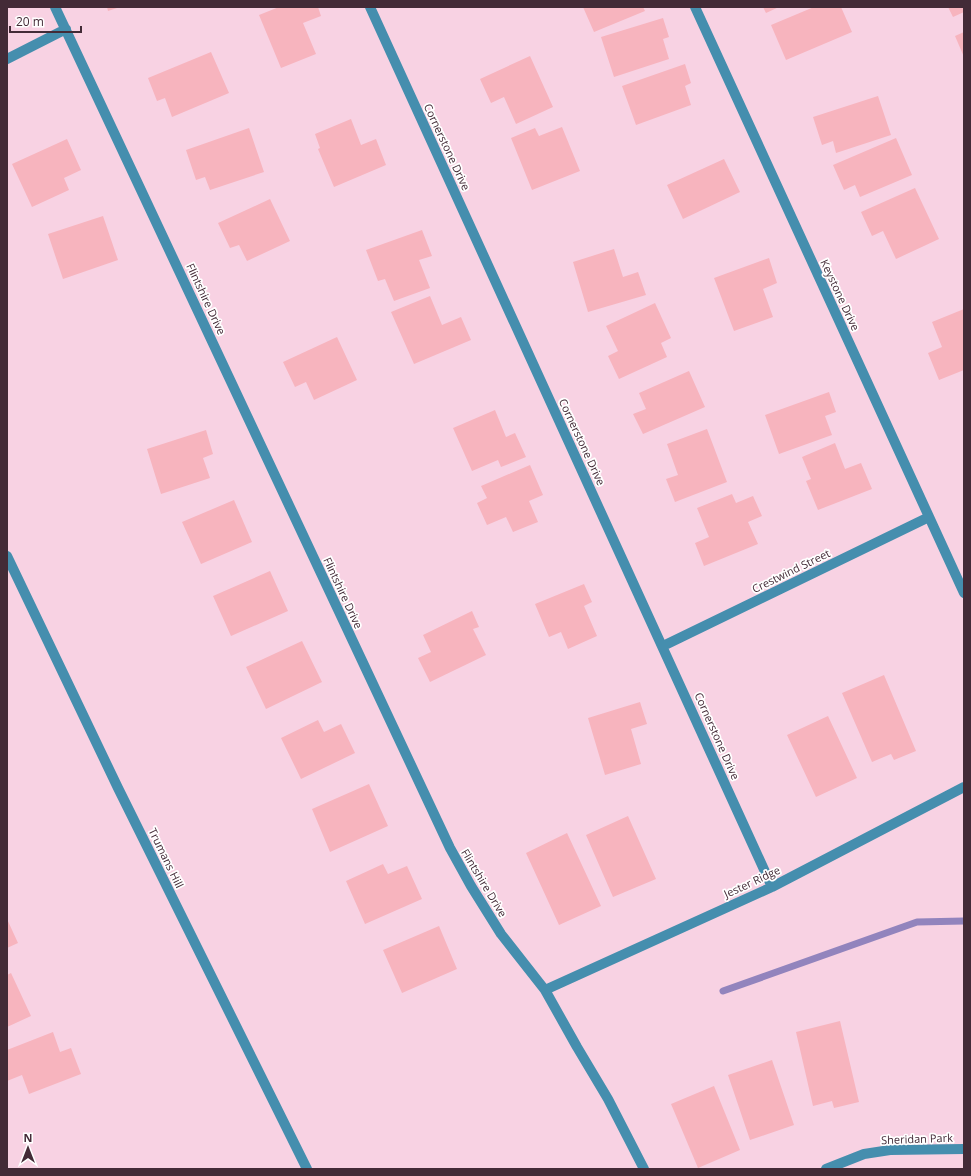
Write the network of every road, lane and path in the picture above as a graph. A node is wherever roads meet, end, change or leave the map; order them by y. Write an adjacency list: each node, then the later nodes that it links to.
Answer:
1 (55, 7): 4 (street, Flintshire Drive)
2 (370, 7): 9 (street, Cornerstone Drive)
3 (695, 7): 6 (street, Keystone Drive)
4 (66, 29): 5 (street); 12 (street, Flintshire Drive)
5 (7, 59)
6 (929, 517): 8 (street, Keystone Drive); 9 (street, Crestwind Street)
7 (7, 556): 14 (street, Trumans Hill)
8 (964, 593)
9 (663, 646): 11 (street, Cornerstone Drive)
10 (964, 787): 11 (street, Jester Ridge)
11 (772, 887): 12 (street, Jester Ridge)
12 (545, 990): 15 (street, Flintshire Drive)
13 (964, 1149): 16 (street, Sheridan Park)
14 (307, 1169)
15 (644, 1169)
16 (826, 1169)

